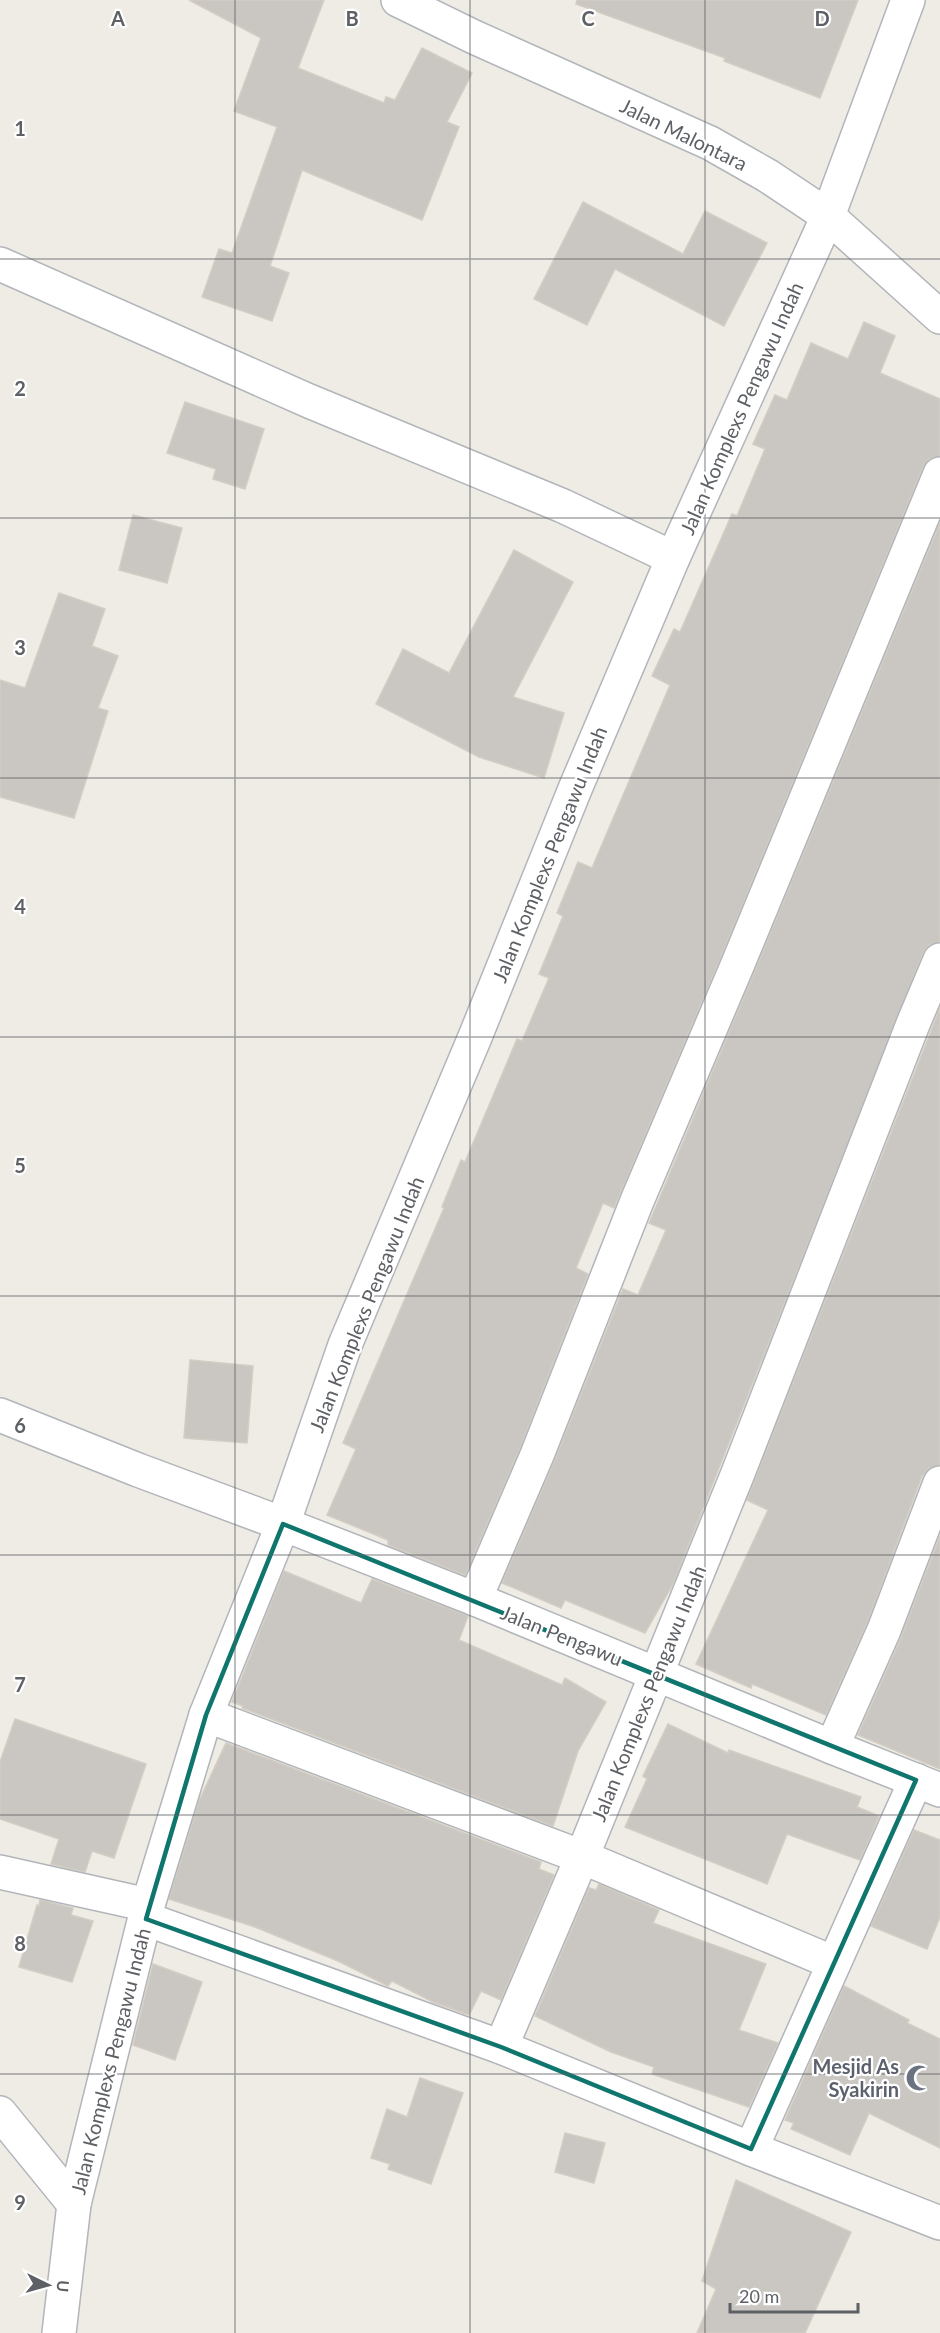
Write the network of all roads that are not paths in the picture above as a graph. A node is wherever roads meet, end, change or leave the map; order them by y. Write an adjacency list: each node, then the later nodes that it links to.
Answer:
1 (398, 0): 3 (street, Jalan Malontara)
2 (909, 0): 3 (street, Jalan Komplexs Pengawu Indah)
3 (828, 216): 5 (street, Jalan Malontara); 7 (street, Jalan Komplexs Pengawu Indah)
4 (0, 264): 7 (street)
5 (940, 316)
6 (940, 474): 12 (street)
7 (673, 558): 11 (street, Jalan Komplexs Pengawu Indah)
8 (940, 960): 13 (street, Jalan Komplexs Pengawu Indah)
9 (0, 1415): 11 (street, Jalan Pengawu)
10 (940, 1483): 15 (street)
11 (284, 1524): 12 (street, Jalan Pengawu); 14 (street, Jalan Komplexs Pengawu Indah)
12 (475, 1599): 13 (street, Jalan Pengawu)
13 (656, 1674): 15 (street, Jalan Pengawu); 17 (street, Jalan Komplexs Pengawu Indah)
14 (206, 1715): 17 (street); 19 (street, Jalan Komplexs Pengawu Indah)
15 (832, 1747): 16 (street, Jalan Pengawu)
16 (928, 1785): 20 (street)
17 (582, 1857): 20 (street); 21 (street, Jalan Komplexs Pengawu Indah)
18 (0, 1872): 19 (street, Jalan Komplexs Pengawu Indah)
19 (147, 1912): 21 (street, Jalan Komplexs Pengawu Indah); 24 (street, Jalan Komplexs Pengawu Indah)
20 (834, 1963): 23 (street)
21 (501, 2047): 23 (street, Jalan Komplexs Pengawu Indah)
22 (0, 2113): 24 (street, Jalan Komplexs Pengawu Indah)
23 (751, 2149): 25 (street, Jalan Komplexs Pengawu Indah)
24 (74, 2204): 26 (street, Jalan Komplexs Pengawu Indah)
25 (940, 2223)
26 (59, 2333)

